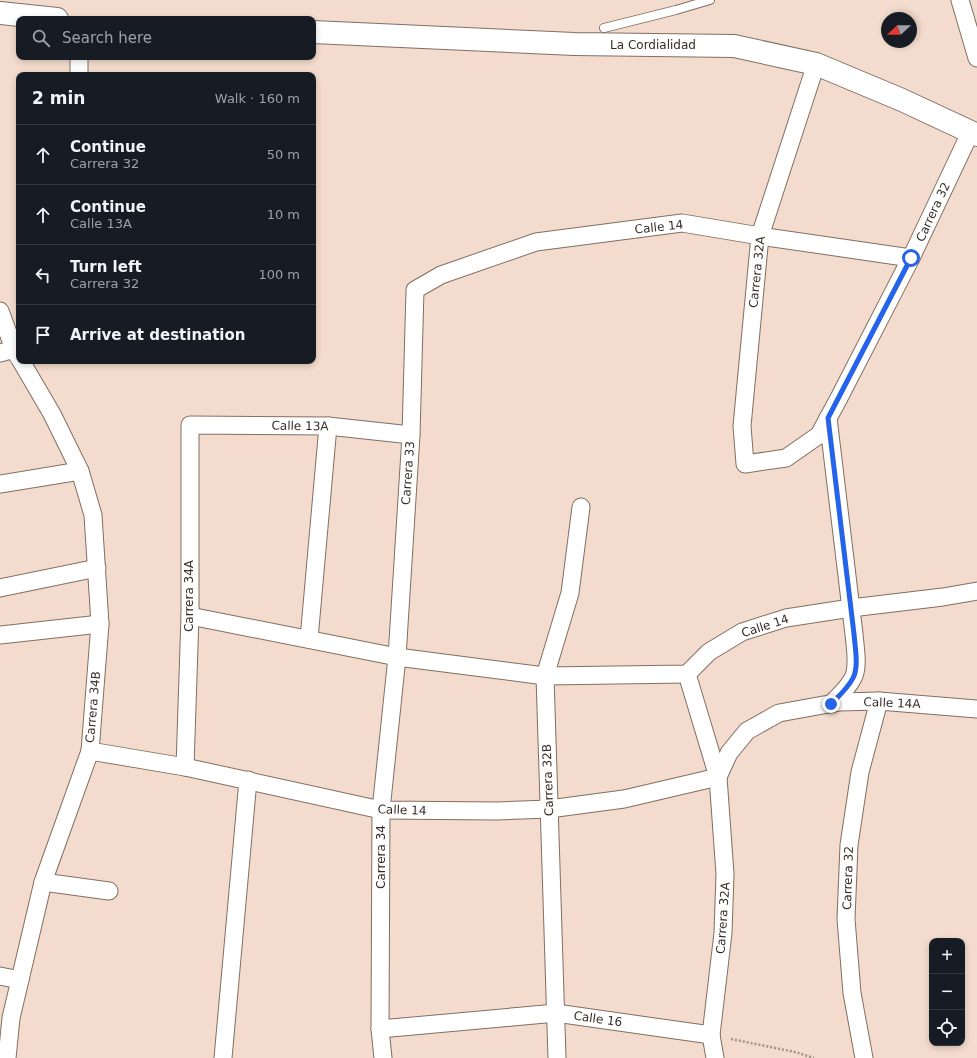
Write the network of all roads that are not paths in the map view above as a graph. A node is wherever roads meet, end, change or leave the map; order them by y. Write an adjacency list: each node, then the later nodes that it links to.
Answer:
1 (710, 0): 5 (lane)
2 (960, 0): 7 (street)
3 (0, 13): 4 (main road)
4 (28, 16)
5 (604, 28)
6 (316, 32): 9 (main road, La Cordialidad)
7 (977, 58)
8 (79, 60): 10 (street)
9 (816, 64): 11 (main road, La Cordialidad); 12 (street, Carrera 32A)
10 (79, 72)
11 (974, 133): 13 (street, Carrera 32)
12 (760, 236): 13 (street, Calle 14); 14 (street, Calle 14); 18 (street, Carrera 32A)
13 (911, 258): 18 (street, Carrera 32)
14 (415, 290): 21 (street, Carrera 33)
15 (0, 311): 16 (street, Carrera 34B)
16 (13, 355)
17 (19, 364): 22 (street, Carrera 34B)
18 (828, 418): 28 (street)
19 (190, 425): 20 (street, Calle 13A); 29 (street, Carrera 34A)
20 (328, 426): 21 (street, Calle 13A); 32 (street)
21 (411, 435): 33 (street, Carrera 33)
22 (80, 471): 23 (street); 25 (street, Carrera 34B)
23 (0, 484)
24 (580, 507): 35 (street, Carrera 32B)
25 (96, 568): 26 (street); 30 (street, Carrera 34B)
26 (0, 588)
27 (977, 591): 28 (street, Calle 14)
28 (851, 608): 34 (street, Calle 14); 37 (street)
29 (190, 616): 32 (street); 40 (street, Carrera 34A)
30 (100, 624): 31 (street); 39 (street, Carrera 34B)
31 (0, 635)
32 (309, 639): 33 (street)
33 (397, 657): 35 (street); 44 (street, Carrera 34)
34 (687, 674): 35 (street); 41 (street, Carrera 32A)
35 (545, 676): 43 (street, Carrera 32B)
36 (871, 701): 37 (street, Calle 14A); 38 (street, Calle 14A); 57 (street, Carrera 32)
37 (836, 703): 41 (street, Calle 14A)
38 (977, 709)
39 (90, 751): 40 (street, Calle 14); 45 (street, Carrera 34B)
40 (185, 767): 42 (street, Calle 14)
41 (718, 777): 43 (street, Calle 14); 51 (street, Carrera 32A)
42 (248, 780): 44 (street, Calle 14); 53 (street)
43 (549, 809): 44 (street, Calle 14); 49 (street, Carrera 32B)
44 (381, 810): 50 (street, Carrera 34)
45 (43, 882): 46 (street); 48 (street, Carrera 34B)
46 (109, 891)
47 (0, 976): 48 (street)
48 (20, 980): 52 (street, Carrera 34B)
49 (556, 1013): 50 (street, Calle 16); 51 (street, Calle 16); 55 (street, Carrera 32B)
50 (380, 1029): 54 (street, Carrera 34)
51 (711, 1035): 56 (street, Carrera 32A)
52 (7, 1058)
53 (223, 1058)
54 (383, 1058)
55 (557, 1058)
56 (715, 1058)
57 (864, 1058)

